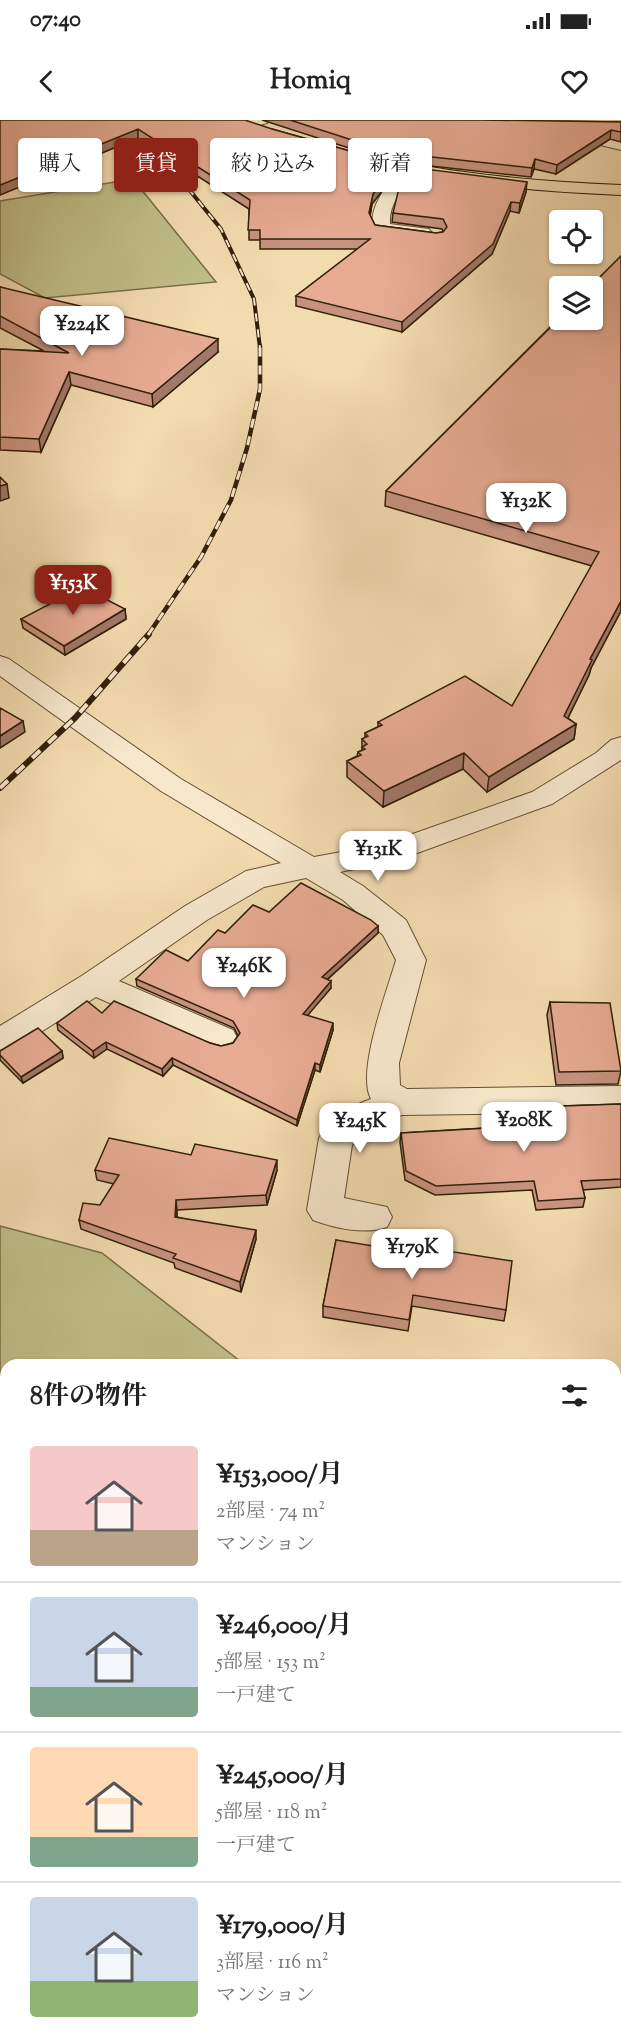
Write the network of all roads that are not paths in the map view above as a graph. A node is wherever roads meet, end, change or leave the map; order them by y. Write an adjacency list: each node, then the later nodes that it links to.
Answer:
1 (598, 123): 2 (street)
2 (621, 145)
3 (338, 152): 4 (main road)
4 (348, 154)
5 (432, 171): 6 (main road)
6 (621, 190)
7 (391, 192): 8 (street)
8 (436, 235)
9 (0, 664): 11 (street)
10 (621, 746): 11 (street)
11 (309, 867): 12 (street); 16 (street)
12 (94, 984): 13 (street); 14 (street)
13 (222, 1039)
14 (0, 1042)
15 (621, 1099): 16 (street)
16 (402, 1102): 17 (street)
17 (374, 1218)

